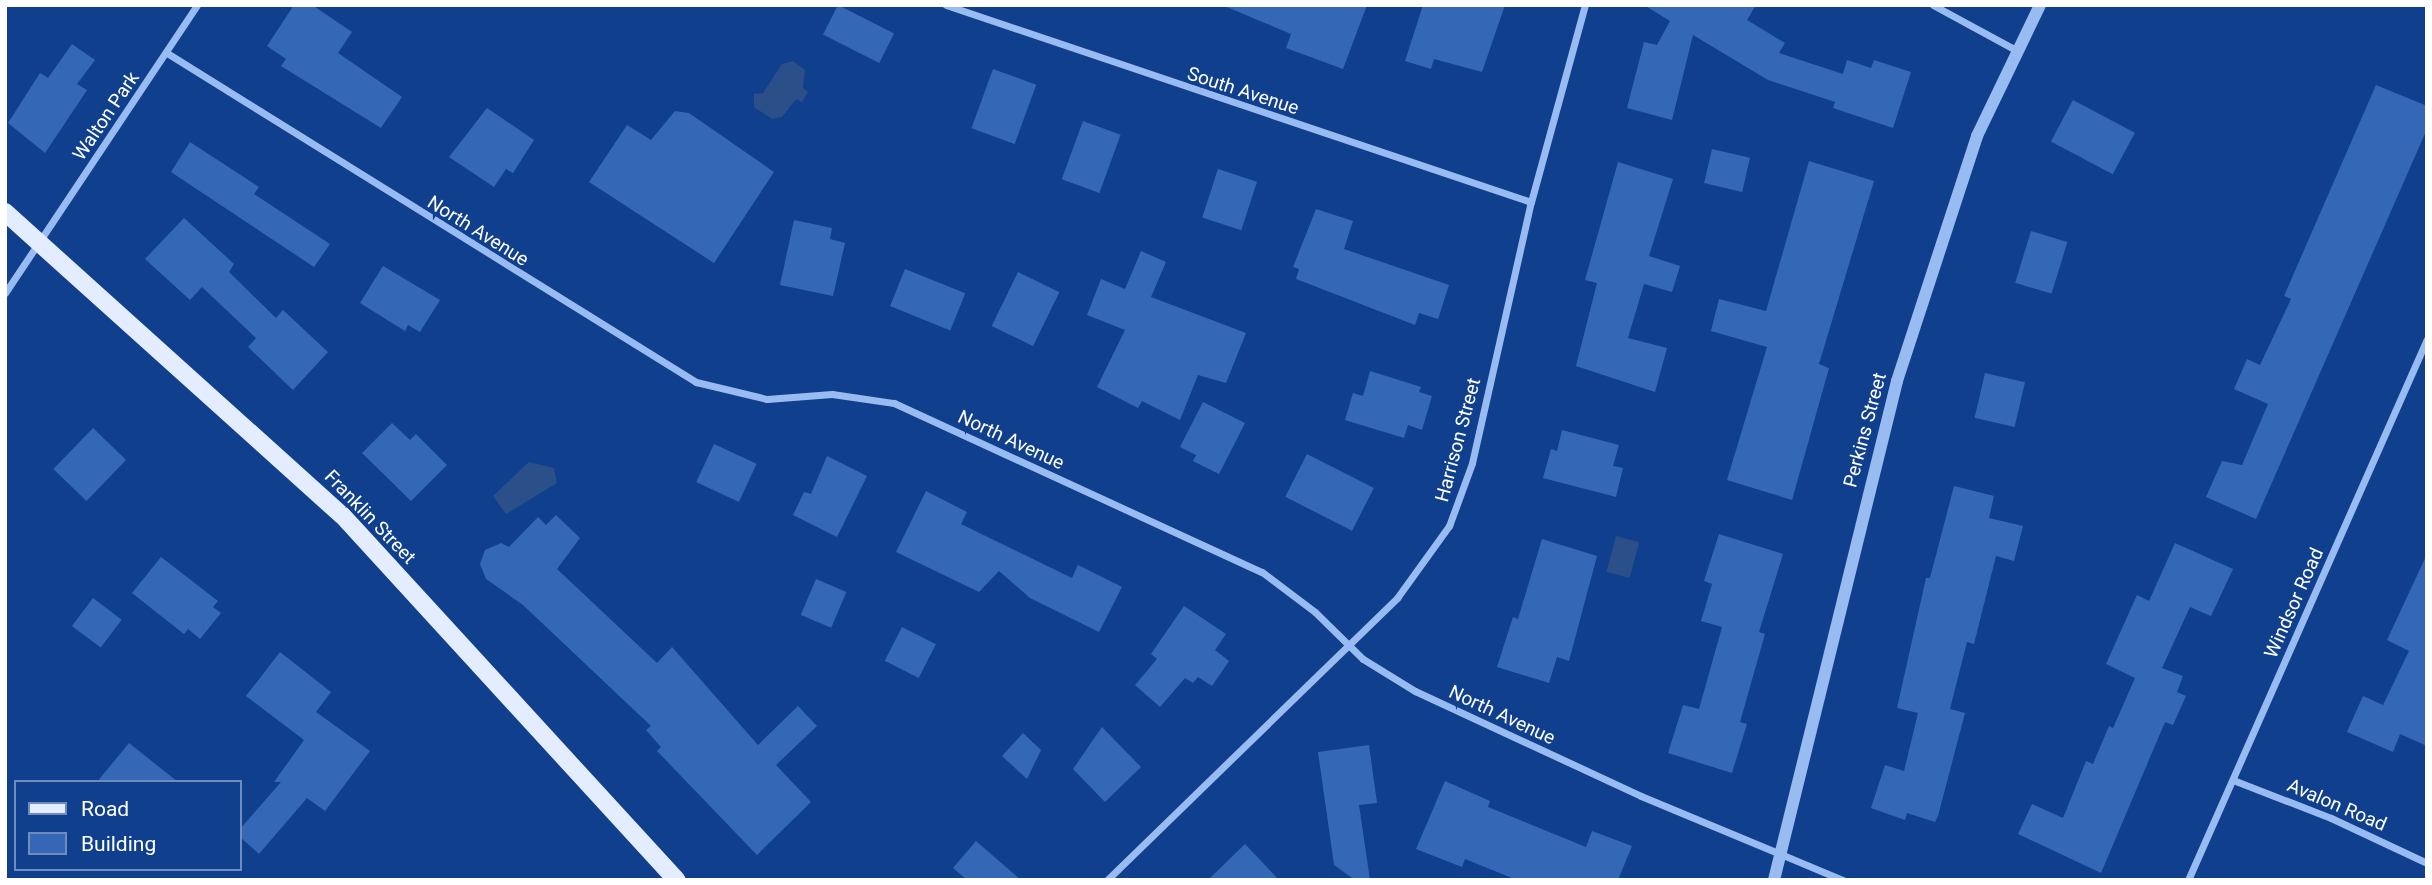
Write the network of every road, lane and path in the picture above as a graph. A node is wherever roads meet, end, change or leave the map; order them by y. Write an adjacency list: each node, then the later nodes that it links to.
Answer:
1 (197, 5): 7 (street, Walton Park)
2 (946, 5): 8 (street, South Avenue)
3 (1585, 5): 8 (street, Harrison Street)
4 (1933, 5): 6 (street)
5 (2040, 5): 6 (street, Perkins Street)
6 (2016, 50): 15 (street, Perkins Street)
7 (167, 53): 10 (street, Walton Park); 13 (street, North Avenue)
8 (1531, 202): 13 (street, Harrison Street)
9 (5, 212): 10 (main road, Franklin Street)
10 (40, 243): 11 (street, Walton Park); 17 (main road, Franklin Street)
11 (5, 293)
12 (2427, 339): 14 (street, Windsor Road)
13 (1348, 646): 15 (street, North Avenue); 18 (street, Harrison Street)
14 (2233, 780): 16 (street, Avalon Road); 21 (street, Windsor Road)
15 (1779, 856): 19 (street, Perkins Street); 20 (street, North Avenue)
16 (2427, 863)
17 (677, 880)
18 (1107, 880)
19 (1774, 880)
20 (1843, 880)
21 (2188, 880)

